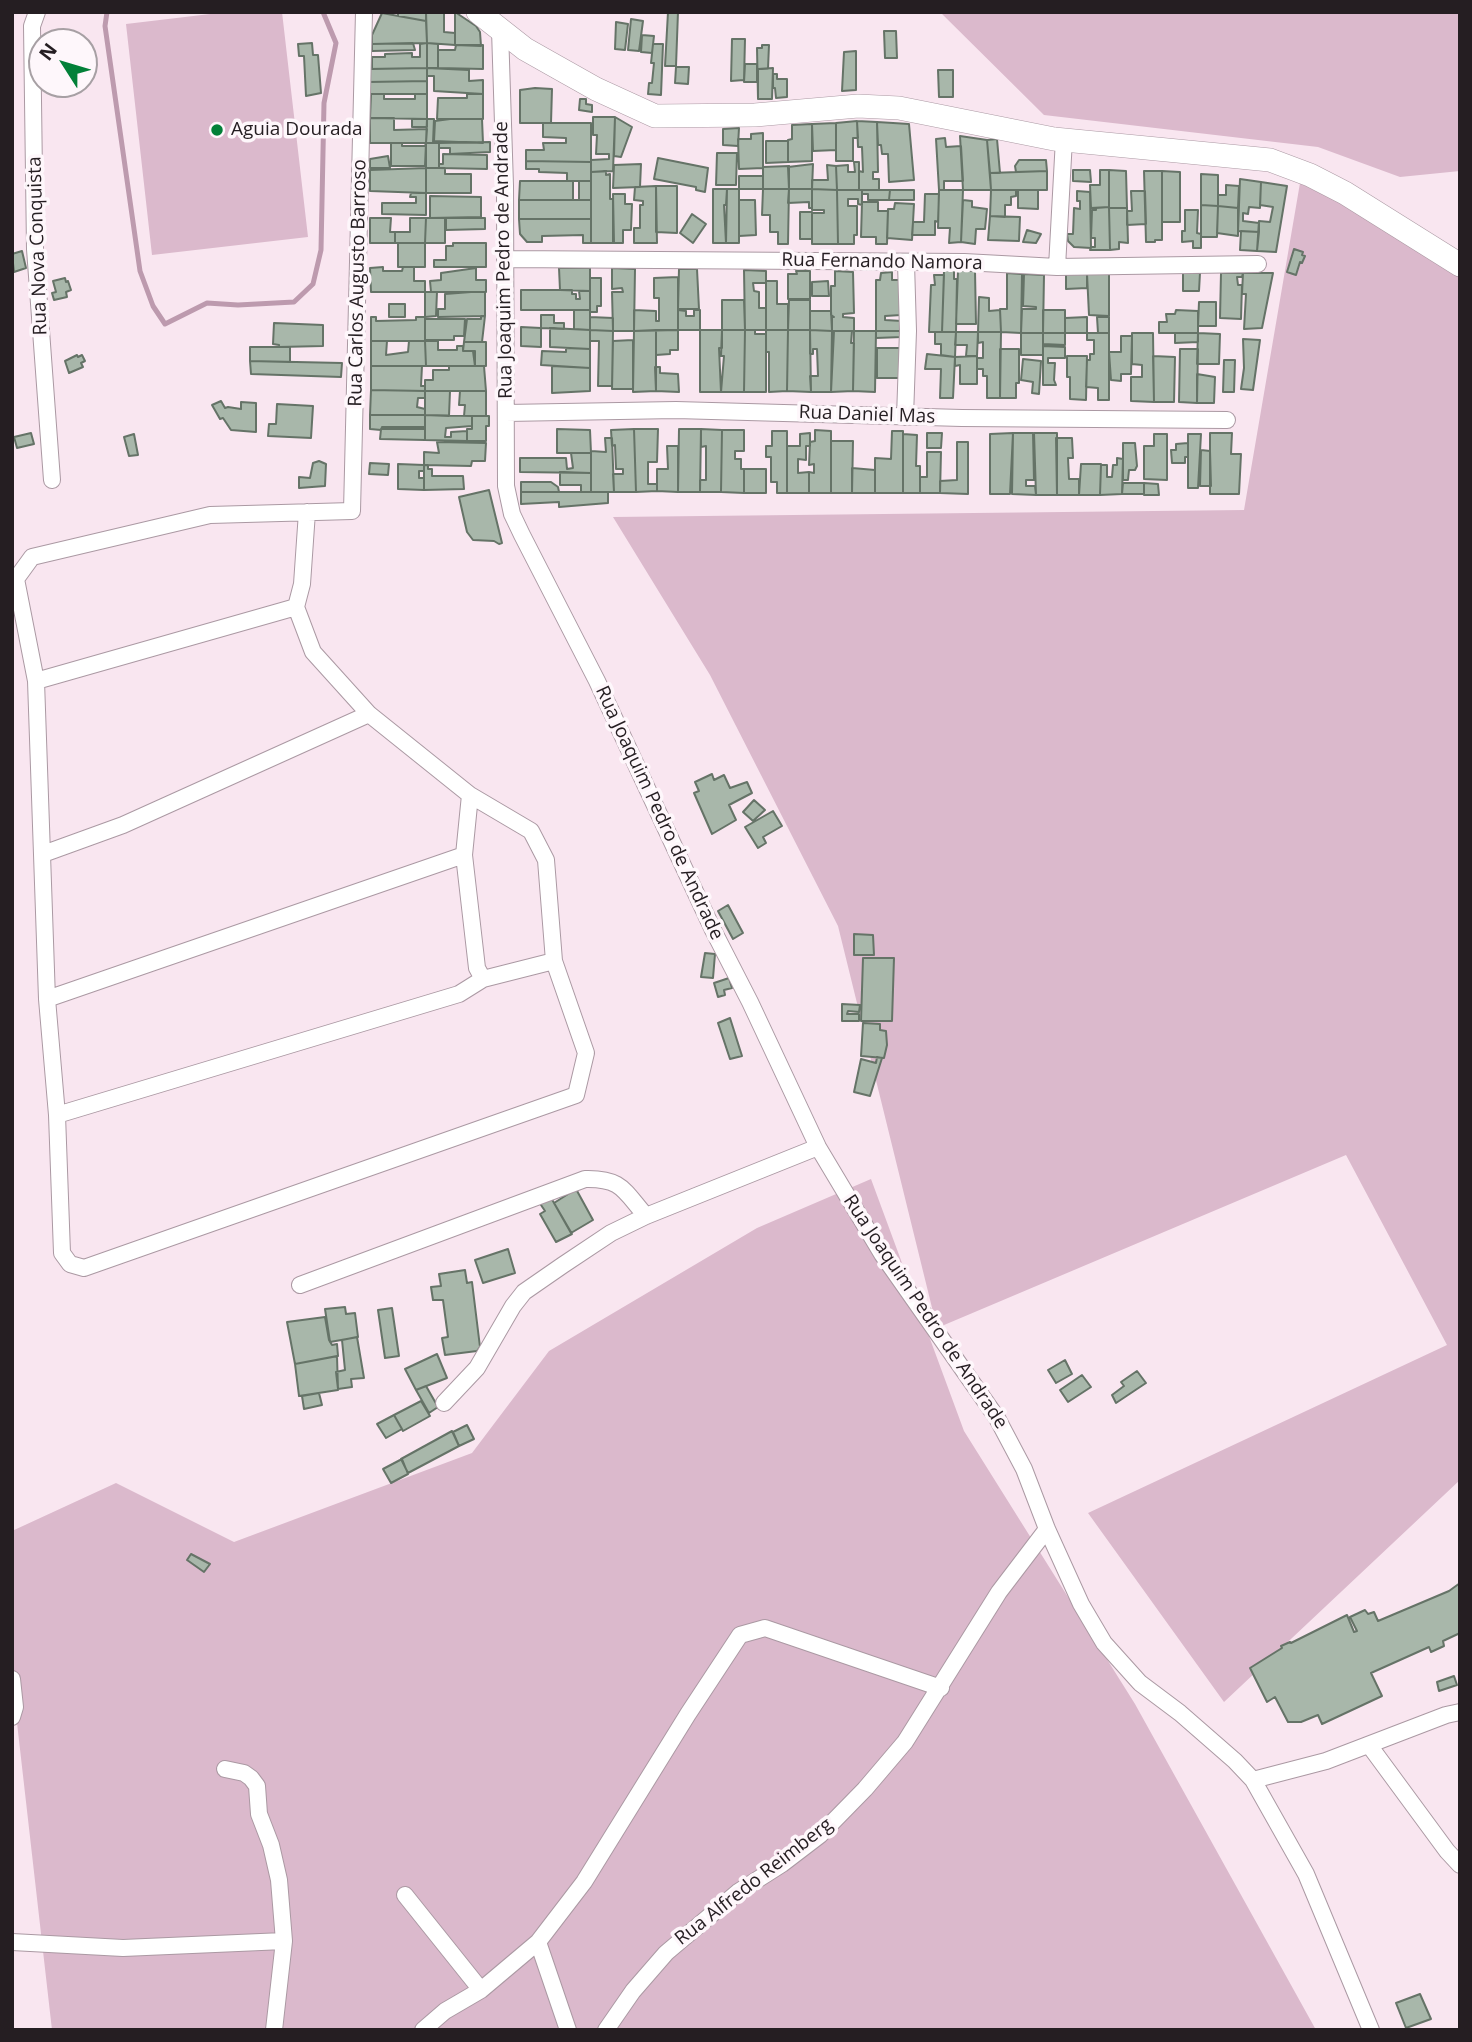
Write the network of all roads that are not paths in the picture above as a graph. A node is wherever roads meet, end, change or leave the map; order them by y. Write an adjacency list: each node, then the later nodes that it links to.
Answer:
1 (37, 12): 14 (street, Rua Nova Conquista)
2 (364, 12): 15 (street, Rua Carlos Augusto Barroso)
3 (478, 12): 4 (main road)
4 (500, 30): 5 (main road); 6 (street, Rua Joaquim Pedro de Andrade)
5 (1064, 139): 9 (main road); 10 (street)
6 (505, 259): 7 (street, Rua Fernando Namora); 11 (street, Rua Joaquim Pedro de Andrade)
7 (906, 262): 10 (street, Rua Fernando Namora); 12 (street)
8 (1258, 264): 10 (street, Rua Fernando Namora)
9 (1460, 265)
10 (1057, 267)
11 (506, 413): 12 (street, Rua Daniel Mas); 26 (street, Rua Joaquim Pedro de Andrade)
12 (905, 417): 13 (street, Rua Daniel Mas)
13 (1227, 420)
14 (51, 480)
15 (307, 512): 16 (street); 17 (street)
16 (296, 607): 17 (street); 18 (street)
17 (36, 681): 20 (street)
18 (369, 714): 19 (street); 20 (street)
19 (470, 795): 21 (street); 22 (street)
20 (43, 854): 24 (street)
21 (464, 855): 23 (street); 24 (street)
22 (554, 961): 23 (street); 25 (street)
23 (483, 979): 25 (street)
24 (47, 999): 25 (street)
25 (57, 1115)
26 (818, 1147): 27 (street); 30 (street, Rua Joaquim Pedro de Andrade)
27 (646, 1216): 28 (street); 29 (street)
28 (300, 1285)
29 (444, 1403)
30 (1047, 1529): 32 (street, Rua Alfredo Reimberg); 37 (street, Rua Joaquim Pedro de Andrade)
31 (12, 1679): 34 (street)
32 (940, 1688): 42 (street); 47 (street, Rua Alfredo Reimberg)
33 (1460, 1712): 35 (street)
34 (12, 1717)
35 (1369, 1745): 37 (street); 38 (street)
36 (225, 1769): 40 (street)
37 (1253, 1780): 48 (street, Rua Joaquim Pedro de Andrade)
38 (1460, 1865)
39 (405, 1895): 43 (street)
40 (284, 1941): 41 (street); 44 (street)
41 (12, 1942)
42 (538, 1942): 43 (street); 46 (street)
43 (481, 1990): 45 (street)
44 (274, 2030)
45 (423, 2030)
46 (568, 2030)
47 (606, 2030)
48 (1371, 2030)

